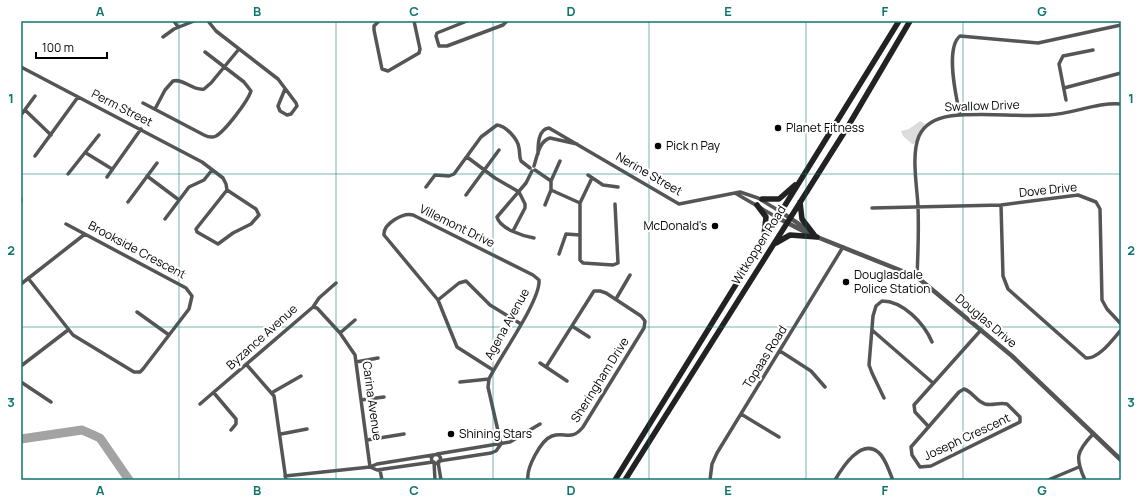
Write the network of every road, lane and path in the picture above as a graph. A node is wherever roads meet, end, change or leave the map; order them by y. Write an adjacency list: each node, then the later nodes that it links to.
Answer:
1 (174, 21): 11 (street)
2 (194, 21): 11 (street)
3 (208, 21): 13 (street)
4 (379, 21): 5 (street)
5 (414, 21)
6 (467, 21): 7 (street)
7 (507, 21)
8 (899, 21): 47 (main road, Witkoppen Road)
9 (910, 21): 65 (main road, Witkoppen Road)
10 (1121, 25): 28 (street)
11 (178, 27): 12 (street)
12 (163, 37)
13 (239, 48): 17 (street); 20 (street)
14 (1093, 50): 19 (street)
15 (205, 52): 17 (street)
16 (21, 67): 22 (street, Perm Street)
17 (224, 67): 26 (street); 26 (street)
18 (1121, 73): 19 (street)
19 (1064, 88): 23 (street)
20 (285, 89): 20 (street)
21 (36, 96): 27 (street)
22 (78, 97): 30 (street, Perm Street); 32 (street)
23 (1066, 100)
24 (143, 104): 26 (street)
25 (1121, 104): 28 (street, Swallow Drive)
26 (155, 109)
27 (26, 110): 29 (street); 32 (street)
28 (960, 115): 70 (street, Swallow Drive)
29 (21, 116)
30 (141, 129): 43 (street); 45 (street, Perm Street)
31 (541, 133): 34 (street); 35 (street, Nerine Street); 38 (street)
32 (51, 135): 39 (street)
33 (99, 135): 37 (street)
34 (546, 139): 35 (street, Nerine Street); 38 (street)
35 (580, 145): 59 (street, Nerine Street)
36 (500, 150): 46 (street)
37 (86, 153): 43 (street); 48 (street)
38 (538, 154): 44 (street)
39 (35, 156)
40 (467, 157): 44 (street); 46 (street); 54 (street)
41 (560, 161): 53 (street)
42 (157, 163): 50 (street)
43 (112, 169): 51 (street)
44 (533, 169): 53 (street); 58 (street)
45 (212, 170): 56 (street, Perm Street); 61 (street)
46 (486, 170): 58 (street); 60 (street)
47 (806, 172): 62 (main road); 72 (main road, Witkoppen Road)
48 (68, 174)
49 (588, 175): 52 (street)
50 (147, 176): 61 (street); 63 (street)
51 (106, 177)
52 (592, 178): 55 (street); 64 (street)
53 (550, 181): 57 (street)
54 (426, 187)
55 (618, 187)
56 (227, 190): 56 (street)
57 (551, 190): 64 (street); 67 (street)
58 (519, 192): 77 (street); 77 (street)
59 (734, 192): 62 (street, Nerine Street); 68 (street)
60 (466, 195)
61 (179, 200): 74 (street)
62 (762, 200): 72 (street, Nerine Street)
63 (128, 202)
64 (580, 202): 79 (street)
65 (800, 202): 73 (main road, Witkoppen Road); 80 (main road)
66 (615, 204): 79 (street)
67 (545, 205)
68 (757, 205): 72 (street); 82 (main road)
69 (1001, 205): 70 (street, Dove Drive); 98 (street, Dove Drive); 103 (street)
70 (918, 207): 71 (street, Dove Drive); 87 (street, Swallow Drive)
71 (872, 208)
72 (780, 215): 73 (street, Douglas Drive); 75 (street, Douglas Drive); 82 (main road, Witkoppen Road)
73 (790, 217): 75 (main road, Witkoppen Road); 80 (street, Douglas Drive)
74 (166, 219)
75 (787, 223): 80 (street, Douglas Drive); 84 (main road, Witkoppen Road)
76 (66, 224): 78 (street, Brookside Crescent)
77 (513, 231): 81 (street)
78 (84, 234): 88 (street); 105 (street, Brookside Crescent)
79 (580, 235): 85 (street)
80 (815, 236): 83 (street, Douglas Drive); 84 (main road)
81 (534, 238)
82 (764, 239): 156 (main road, Witkoppen Road)
83 (843, 247): 87 (street, Douglas Drive); 108 (street, Topaas Road)
84 (769, 250): 157 (main road, Witkoppen Road)
85 (559, 254)
86 (630, 275): 92 (street)
87 (917, 277): 102 (street, Douglas Drive)
88 (28, 278): 91 (street); 100 (street, Brookside Crescent)
89 (538, 278): 93 (street, Villemont Drive); 97 (street, Agena Avenue)
90 (336, 283): 94 (street, Byzance Avenue)
91 (21, 284)
92 (616, 299): 99 (street, Sheringham Drive); 155 (street, Sheringham Drive)
93 (438, 300): 97 (street); 115 (street, Villemont Drive)
94 (313, 307): 104 (street, Carina Avenue); 111 (street, Byzance Avenue)
95 (137, 312): 105 (street)
96 (355, 320): 104 (street)
97 (521, 324): 115 (street, Agena Avenue)
98 (1121, 324)
99 (572, 326): 106 (street); 114 (street, Sheringham Drive)
100 (68, 330): 105 (street, Brookside Crescent); 113 (street)
101 (872, 330): 107 (street); 121 (street); 126 (street)
102 (981, 330): 121 (street); 137 (street, Douglas Drive)
103 (1121, 330)
104 (340, 333): 110 (street, Carina Avenue)
105 (169, 335)
106 (589, 337)
107 (932, 342)
108 (780, 351): 122 (street); 130 (street, Topaas Road)
109 (378, 358): 110 (street)
110 (356, 362): 127 (street, Carina Avenue)
111 (246, 364): 123 (street); 124 (street, Byzance Avenue)
112 (540, 364): 114 (street)
113 (21, 366)
114 (546, 367): 118 (street)
115 (493, 370): 117 (street, Agena Avenue)
116 (301, 376): 123 (street)
117 (489, 379): 120 (street, Agena Avenue); 140 (street, Agena Avenue)
118 (567, 381)
119 (21, 382): 128 (street)
120 (460, 382)
121 (933, 383): 132 (street)
122 (825, 387)
123 (273, 392): 135 (street)
124 (214, 393): 129 (street, Byzance Avenue); 134 (street)
125 (384, 396): 127 (street)
126 (884, 398)
127 (362, 400): 139 (street, Carina Avenue)
128 (52, 402)
129 (200, 404)
130 (741, 414): 138 (street); 158 (street, Topaas Road)
131 (540, 424): 140 (street)
132 (928, 426): 132 (street, Joseph Crescent)
133 (307, 429): 135 (street)
134 (230, 430)
135 (281, 434): 151 (street)
136 (404, 434): 139 (street)
137 (1093, 434): 145 (street, Douglas Drive); 149 (street)
138 (779, 437)
139 (367, 440): 148 (street, Carina Avenue)
140 (501, 444): 141 (street); 143 (street)
141 (462, 450): 142 (street); 143 (street)
142 (435, 455): 144 (street); 146 (street); 146 (street)
143 (464, 458): 146 (street)
144 (403, 460): 147 (street); 148 (street)
145 (1121, 460)
146 (436, 462): 147 (street); 153 (street); 154 (street)
147 (404, 466): 150 (street)
148 (370, 467): 150 (street); 151 (street)
149 (1079, 467): 161 (street); 162 (street)
150 (380, 470): 152 (street)
151 (286, 478)
152 (382, 480)
153 (435, 480)
154 (441, 480)
155 (528, 480)
156 (615, 480)
157 (625, 480)
158 (710, 480)
159 (835, 480): 160 (street)
160 (893, 480)
161 (1048, 480)
162 (1085, 480)

